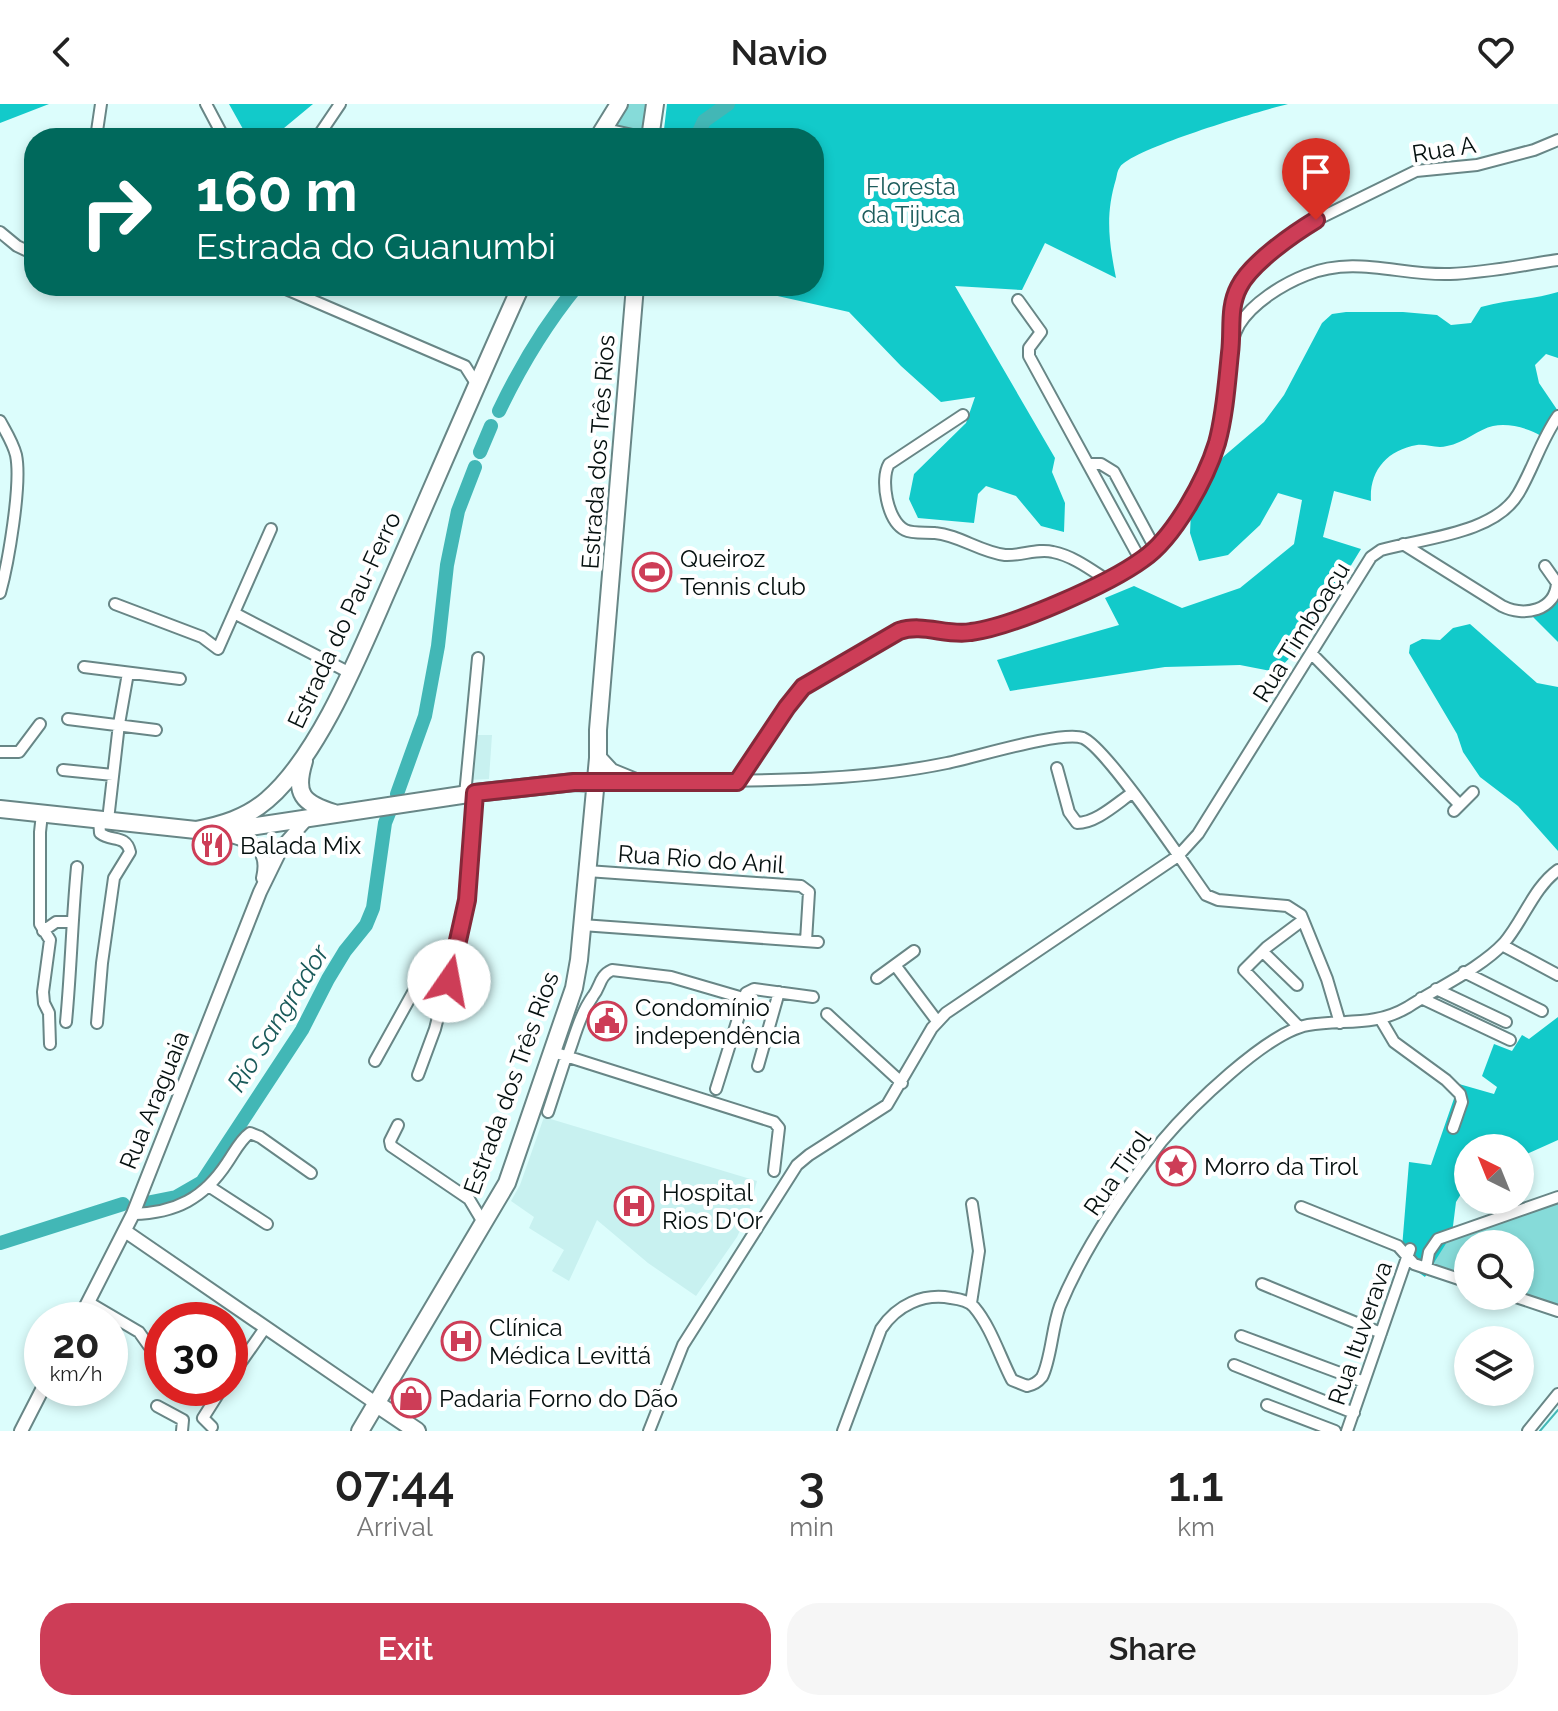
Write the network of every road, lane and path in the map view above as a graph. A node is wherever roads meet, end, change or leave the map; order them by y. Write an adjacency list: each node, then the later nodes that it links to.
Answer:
1 (101, 104): 6 (street)
2 (206, 104): 7 (street)
3 (340, 104): 8 (street)
4 (619, 104): 9 (main road)
5 (655, 104): 10 (main road)
6 (97, 128)
7 (219, 128)
8 (324, 128)
9 (604, 128)
10 (651, 128)
11 (1558, 140): 19 (street, Rua A)
12 (0, 232): 13 (street)
13 (24, 249)
14 (1558, 260): 19 (street)
15 (302, 296): 21 (street)
16 (517, 296): 20 (main road, Estrada do Pau-Ferro)
17 (634, 296): 47 (main road, Estrada dos Três Rios)
18 (1018, 300): 26 (street)
19 (1231, 348): 29 (street)
20 (488, 360): 21 (street); 22 (main road, Estrada do Pau-Ferro)
21 (465, 366): 22 (street)
22 (477, 385): 40 (main road, Estrada do Pau-Ferro)
23 (963, 415): 32 (street)
24 (1558, 416): 28 (street, Rua Timboaçu)
25 (0, 421): 33 (street)
26 (1089, 464): 29 (street); 30 (street)
27 (271, 529): 35 (street)
28 (1403, 544): 31 (street); 36 (street, Rua Timboaçu)
29 (1156, 550): 30 (street)
30 (1141, 561): 32 (street)
31 (1545, 566)
32 (1107, 580): 54 (street)
33 (0, 593)
34 (115, 604): 35 (street)
35 (234, 613): 40 (street)
36 (1311, 653): 56 (street); 67 (street, Rua Timboaçu)
37 (478, 658): 58 (street)
38 (84, 667): 39 (street)
39 (128, 673): 41 (street); 44 (street)
40 (350, 673): 48 (main road, Estrada do Pau-Ferro)
41 (180, 679)
42 (68, 719): 44 (street)
43 (40, 724): 46 (street)
44 (119, 724): 45 (street); 51 (street)
45 (156, 730)
46 (0, 752)
47 (598, 754): 52 (main road); 53 (main road); 55 (main road, Estrada dos Três Rios)
48 (305, 756): 60 (main road); 65 (main road, Estrada do Pau-Ferro)
49 (1057, 768): 57 (street)
50 (63, 770): 51 (street)
51 (113, 775): 62 (street)
52 (633, 781): 54 (street); 55 (street)
53 (574, 782): 55 (main road); 58 (main road); 64 (main road)
54 (737, 782): 57 (street)
55 (596, 783): 64 (main road, Estrada dos Três Rios)
56 (1473, 792)
57 (1132, 793): 67 (street)
58 (470, 794): 60 (main road); 79 (street)
59 (0, 809): 61 (main road, Estrada do Pau-Ferro)
60 (334, 813): 63 (main road)
61 (42, 814): 62 (main road, Estrada do Pau-Ferro); 75 (street)
62 (103, 819): 65 (main road, Estrada do Pau-Ferro); 100 (street)
63 (305, 821): 66 (main road); 71 (street, Rua Araguaia)
64 (592, 821): 70 (main road, Estrada dos Três Rios)
65 (196, 830): 66 (main road)
66 (221, 833): 71 (street, Rua Araguaia)
67 (1178, 856): 72 (street); 97 (street, Rua Timboaçu)
68 (77, 867): 73 (street)
69 (1558, 870): 78 (street, Rua Tirol)
70 (587, 871): 74 (main road, Estrada dos Três Rios); 76 (street, Rua Rio do Anil)
71 (260, 892): 122 (street, Rua Araguaia)
72 (1303, 920): 81 (street); 101 (street)
73 (71, 922): 75 (street); 98 (street)
74 (582, 925): 76 (street); 87 (main road, Estrada dos Três Rios)
75 (43, 931): 104 (street)
76 (806, 941): 77 (street)
77 (818, 942)
78 (1502, 945): 83 (street, Rua Tirol); 84 (street)
79 (455, 950): 106 (street); 108 (street)
80 (914, 951): 82 (street)
81 (1263, 952): 86 (street); 102 (street)
82 (895, 965): 85 (street); 97 (street)
83 (1464, 972): 88 (street, Rua Tirol); 94 (street)
84 (1558, 975)
85 (877, 978)
86 (1297, 985)
87 (574, 988): 89 (street); 105 (main road, Estrada dos Três Rios)
88 (1436, 989): 93 (street, Rua Tirol); 99 (street)
89 (597, 991): 92 (street); 105 (street)
90 (779, 992): 91 (street); 92 (street); 107 (street)
91 (813, 997)
92 (743, 998): 110 (street)
93 (1421, 998): 96 (street, Rua Tirol); 103 (street)
94 (1542, 1011)
95 (827, 1014): 109 (street)
96 (1381, 1020): 101 (street, Rua Tirol); 113 (street)
97 (937, 1021): 109 (street)
98 (66, 1022)
99 (1506, 1022)
100 (97, 1023)
101 (1340, 1023): 102 (street, Rua Tirol)
102 (1299, 1027): 131 (street, Rua Tirol)
103 (1510, 1040)
104 (50, 1044)
105 (563, 1054): 111 (street); 114 (street); 119 (main road, Estrada dos Três Rios)
106 (375, 1061)
107 (758, 1066)
108 (418, 1075)
109 (902, 1083): 155 (street)
110 (716, 1089)
111 (548, 1112)
112 (398, 1125): 118 (street)
113 (1453, 1128)
114 (774, 1171)
115 (311, 1173): 116 (street)
116 (210, 1187): 122 (street); 123 (street)
117 (1558, 1197): 127 (street)
118 (469, 1199): 119 (street); 124 (street)
119 (497, 1203): 124 (main road, Estrada dos Três Rios)
120 (972, 1204): 131 (street)
121 (1301, 1207): 126 (street)
122 (133, 1214): 125 (street, Rua Araguaia)
123 (267, 1224)
124 (484, 1224): 144 (main road, Estrada dos Três Rios)
125 (125, 1231): 130 (street, Rua Araguaia); 135 (street)
126 (1408, 1252): 127 (street); 136 (street, Rua Ituverava)
127 (1426, 1268): 128 (street)
128 (1454, 1277)
129 (1262, 1284): 136 (street)
130 (88, 1302)
131 (971, 1303): 156 (street)
132 (1534, 1303): 133 (street)
133 (1558, 1311)
134 (128, 1326): 138 (street)
135 (265, 1328): 139 (street); 142 (street)
136 (1381, 1333): 141 (street, Rua Ituverava)
137 (1241, 1336): 141 (street)
138 (144, 1339)
139 (248, 1352)
140 (1234, 1365): 149 (street)
141 (1364, 1382): 149 (street, Rua Ituverava)
142 (351, 1387): 144 (street); 151 (street)
143 (1558, 1394): 159 (street)
144 (377, 1404): 151 (main road, Estrada dos Três Rios); 154 (main road)
145 (1267, 1405): 157 (street)
146 (34, 1406): 152 (street)
147 (157, 1406): 153 (street)
148 (211, 1406): 150 (street)
149 (1354, 1413): 158 (street, Rua Ituverava)
150 (212, 1427)
151 (362, 1427)
152 (21, 1431)
153 (182, 1431)
154 (417, 1431)
155 (649, 1431)
156 (843, 1431)
157 (1335, 1431)
158 (1347, 1431)
159 (1528, 1431)

